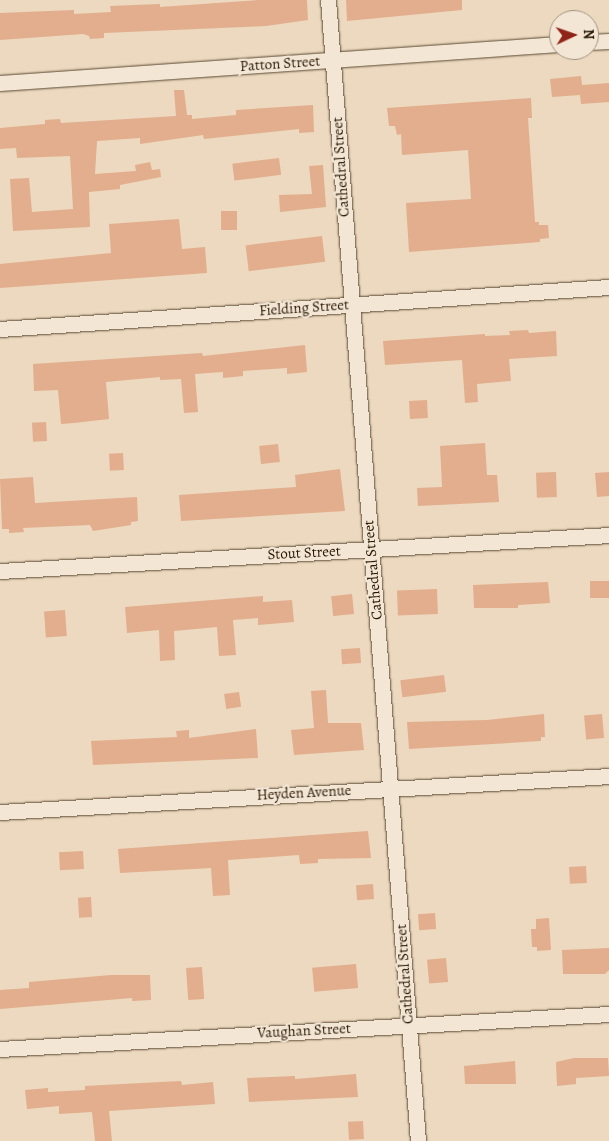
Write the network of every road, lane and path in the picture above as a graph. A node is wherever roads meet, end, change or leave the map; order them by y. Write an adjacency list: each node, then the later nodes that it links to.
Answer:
1 (328, 0): 3 (street, Cathedral Street)
2 (549, 45): 3 (street, Patton Street)
3 (332, 60): 4 (street, Patton Street); 6 (street, Cathedral Street)
4 (0, 83)
5 (609, 286): 6 (street, Fielding Street)
6 (351, 304): 7 (street, Fielding Street); 9 (street, Cathedral Street)
7 (0, 329)
8 (609, 535): 9 (street, Stout Street)
9 (371, 548): 10 (street, Stout Street); 12 (street, Cathedral Street)
10 (0, 571)
11 (609, 776): 12 (street, Heyden Avenue)
12 (390, 788): 13 (street, Heyden Avenue); 15 (street, Cathedral Street)
13 (0, 812)
14 (609, 1014): 15 (street, Vaughan Street)
15 (408, 1025): 16 (street, Vaughan Street); 17 (street, Cathedral Street)
16 (0, 1049)
17 (418, 1141)

